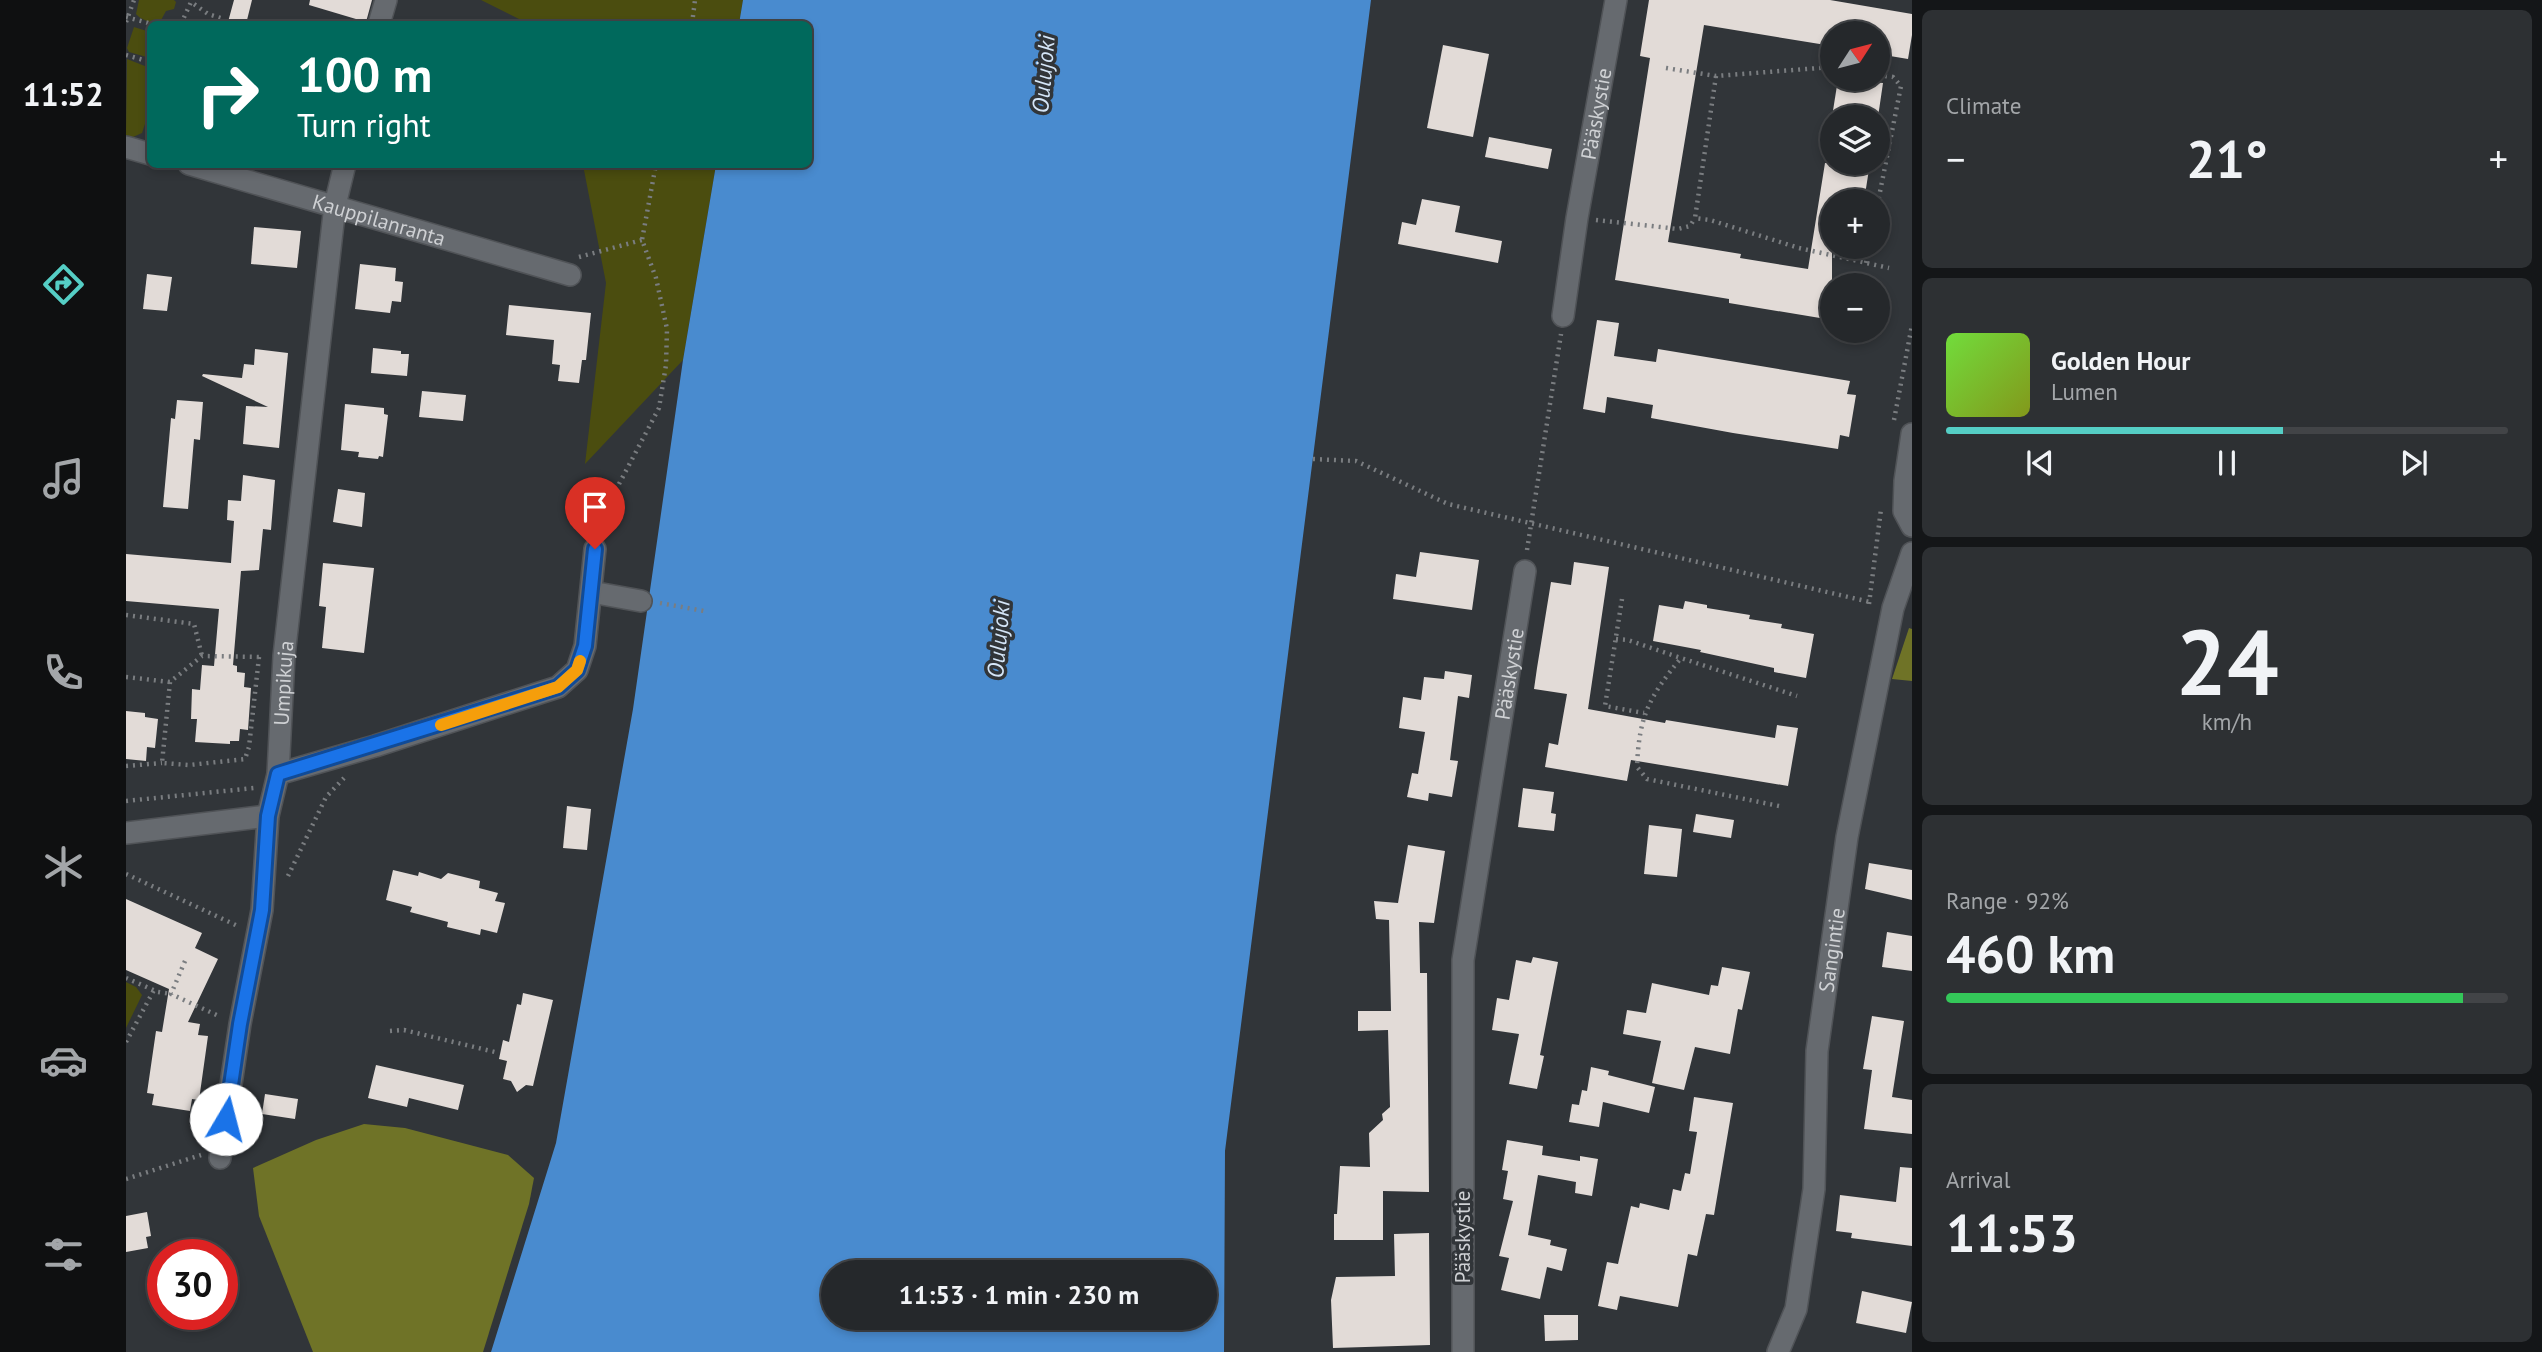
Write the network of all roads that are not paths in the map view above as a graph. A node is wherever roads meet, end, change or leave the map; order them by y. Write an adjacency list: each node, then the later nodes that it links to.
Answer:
1 (386, 0): 3 (street)
2 (1616, 0): 10 (street, Pääskystie)
3 (381, 21)
4 (126, 147): 5 (street)
5 (147, 153)
6 (203, 168): 8 (street, Kauppilanranta)
7 (344, 168): 8 (street, Umpikuja)
8 (335, 205): 9 (street, Kauppilanranta); 18 (street, Umpikuja)
9 (570, 275)
10 (1563, 316)
11 (1912, 434): 12 (street)
12 (1912, 526)
13 (595, 549): 16 (street)
14 (1912, 553): 23 (street, Sangintie)
15 (1525, 571): 22 (street, Pääskystie)
16 (591, 592): 17 (street); 18 (street)
17 (641, 601)
18 (278, 774): 19 (street, Umpikuja)
19 (268, 816): 20 (street); 21 (street, Umpikuja)
20 (126, 833)
21 (221, 1150)
22 (1463, 1352)
23 (1778, 1352)

